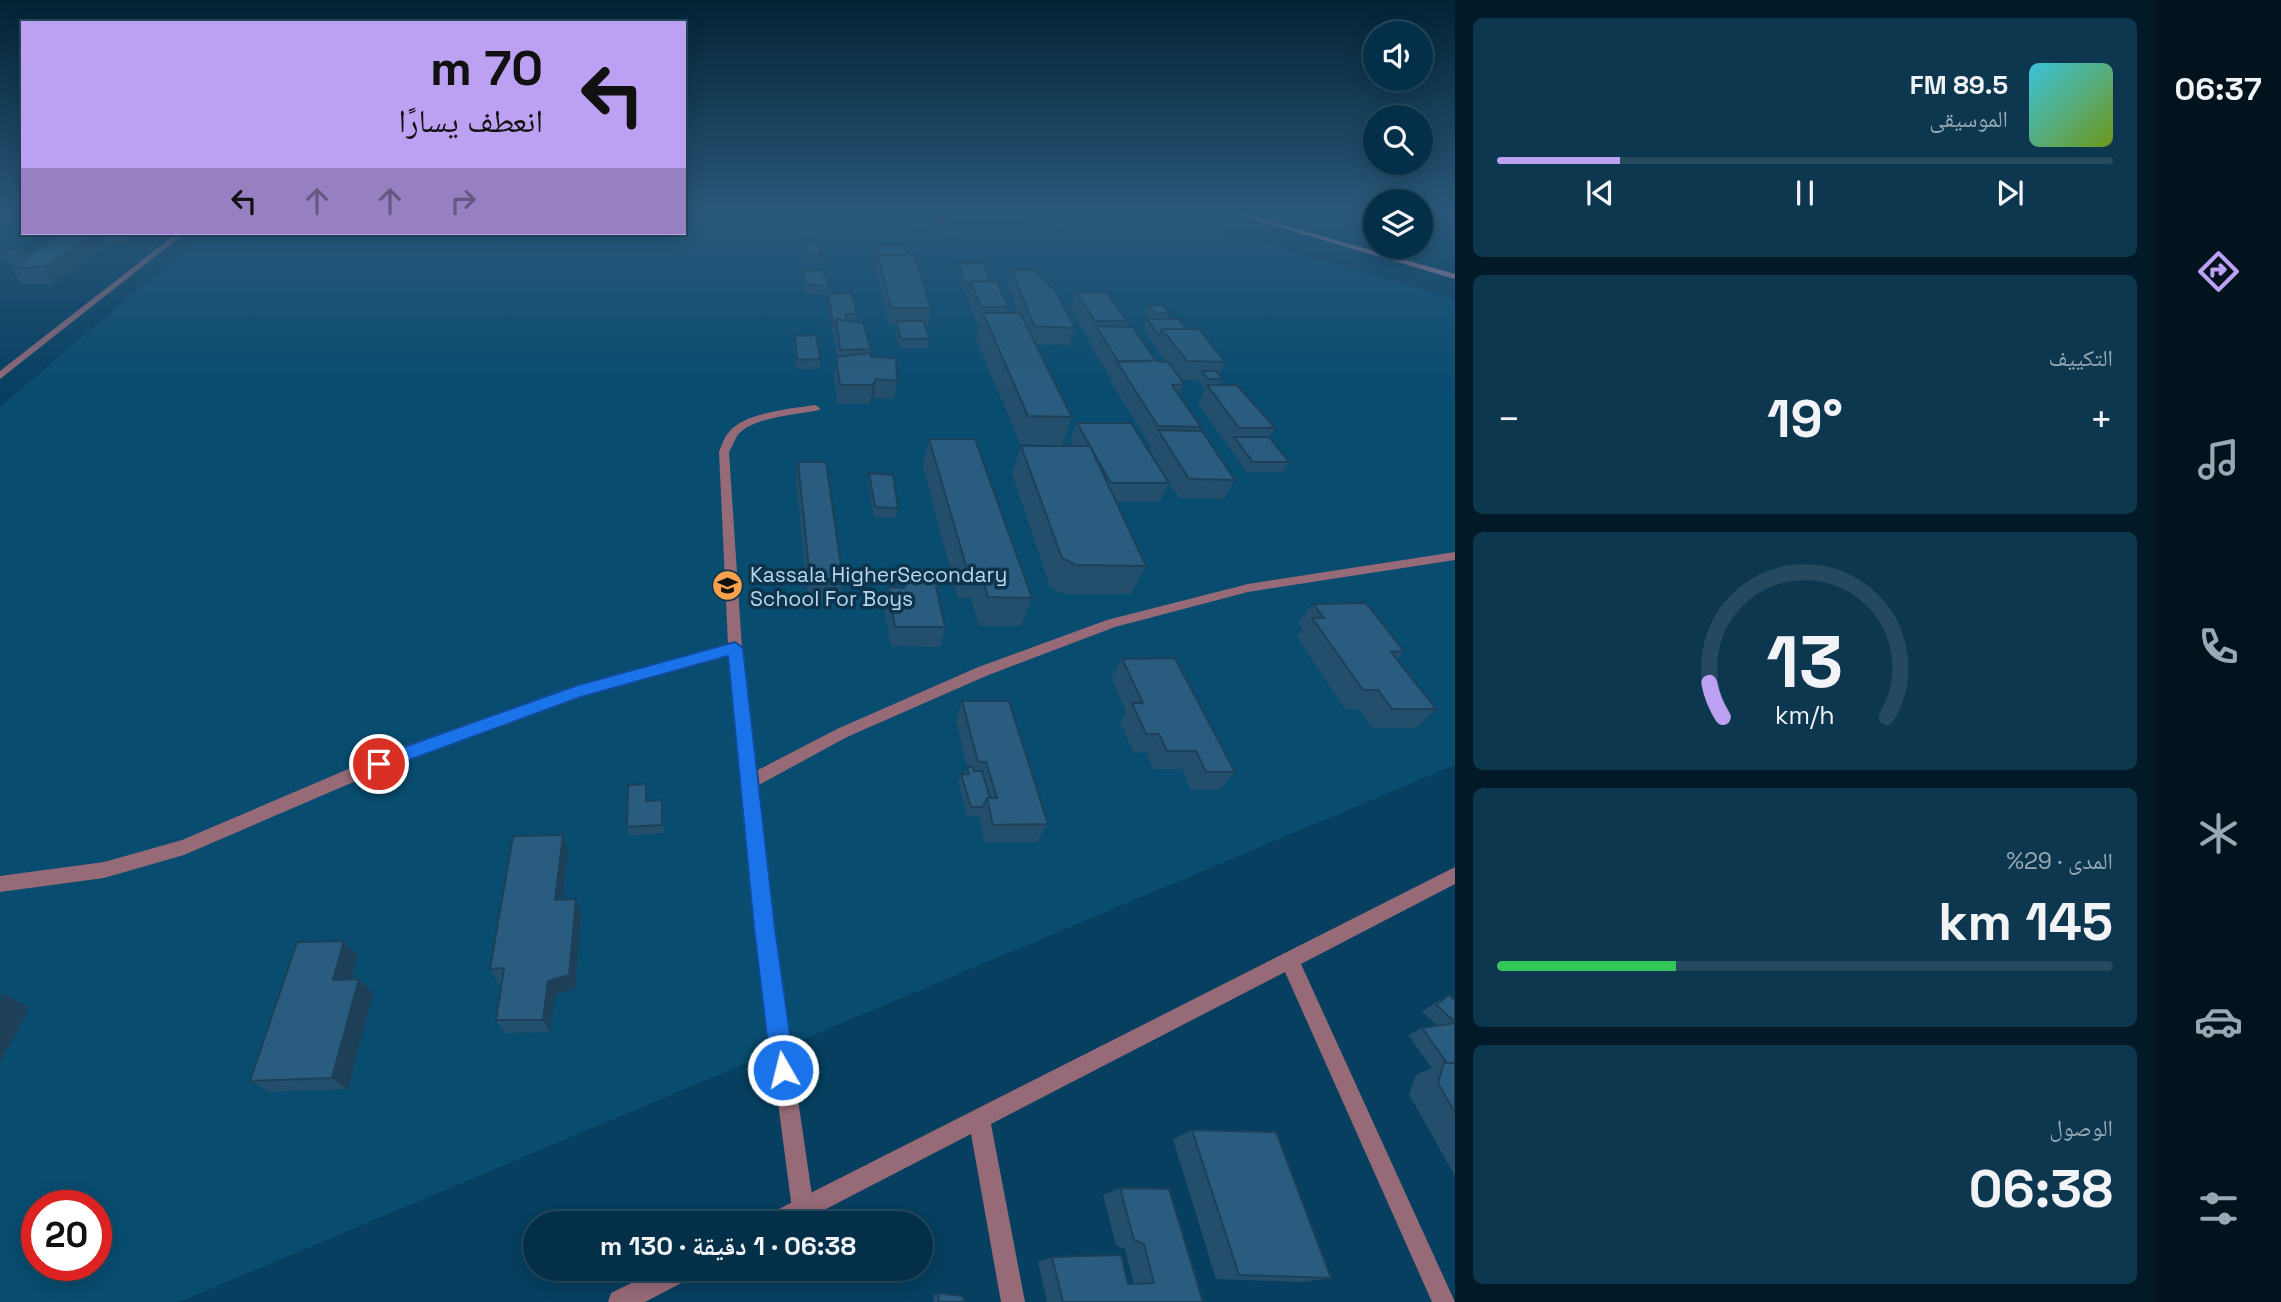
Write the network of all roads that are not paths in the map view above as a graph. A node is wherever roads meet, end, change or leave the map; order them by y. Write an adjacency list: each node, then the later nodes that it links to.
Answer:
1 (132, 272): 4 (street)
2 (1437, 272): 3 (street)
3 (1455, 277)
4 (0, 376)
5 (815, 408): 7 (street)
6 (1455, 556): 8 (street)
7 (735, 648): 8 (street); 10 (street)
8 (751, 782): 13 (street)
9 (1455, 875): 11 (street)
10 (0, 884)
11 (1290, 961): 12 (street); 18 (street)
12 (979, 1119): 13 (street); 17 (street)
13 (803, 1209): 14 (street)
14 (799, 1211)
15 (661, 1281): 16 (street)
16 (620, 1302)
17 (1013, 1302)
18 (1444, 1302)

